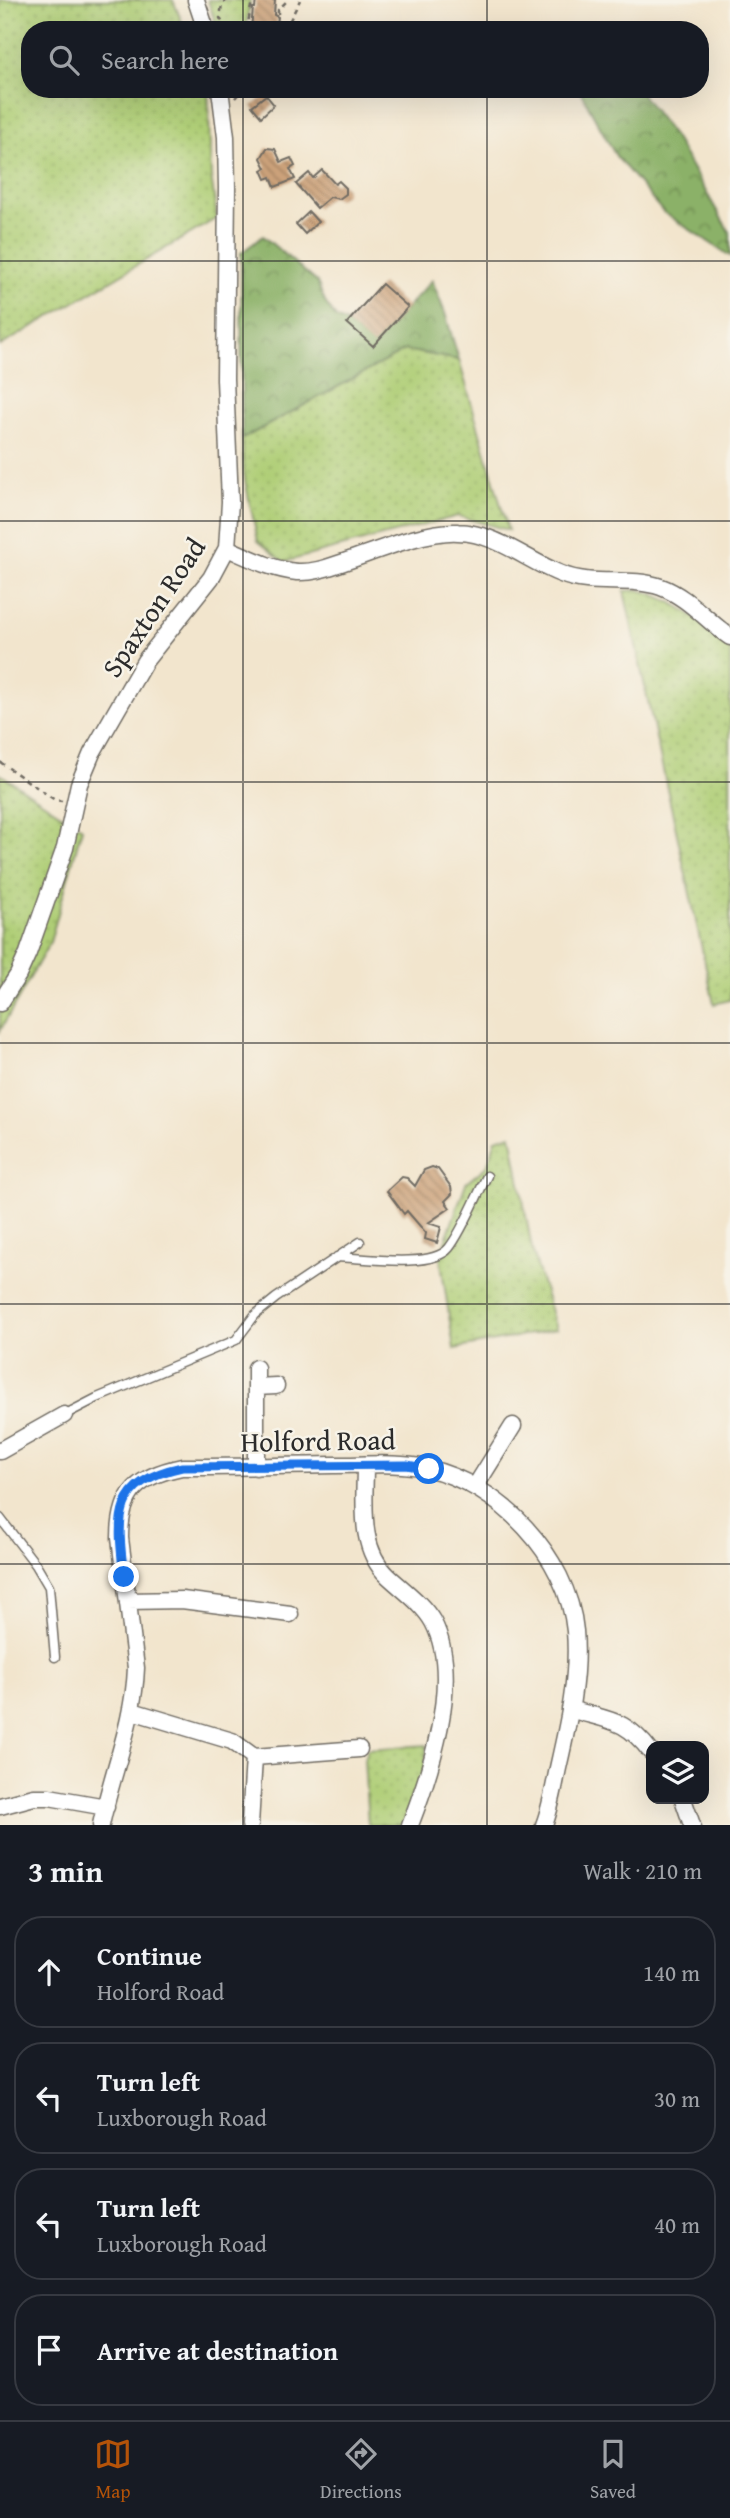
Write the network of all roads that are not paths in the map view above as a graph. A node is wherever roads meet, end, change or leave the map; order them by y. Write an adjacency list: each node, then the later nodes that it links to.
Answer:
1 (196, 0): 2 (street)
2 (203, 21)
3 (220, 98): 4 (street, Spaxton Road)
4 (227, 548): 5 (street); 6 (street, Spaxton Road)
5 (730, 637)
6 (0, 1003)
7 (488, 1176): 9 (lane)
8 (360, 1242): 9 (lane)
9 (337, 1257): 13 (lane)
10 (256, 1368): 12 (street)
11 (276, 1386): 12 (street)
12 (256, 1387): 17 (street)
13 (64, 1415): 15 (street)
14 (513, 1426): 18 (street)
15 (0, 1451)
16 (365, 1465): 17 (street, Holford Road); 18 (street, Holford Road); 32 (street)
17 (256, 1467): 20 (street, Holford Road)
18 (475, 1487): 23 (street, Holford Road)
19 (0, 1518): 22 (lane)
20 (128, 1601): 21 (street); 24 (street)
21 (290, 1614)
22 (55, 1657)
23 (570, 1709): 25 (street); 33 (street, Holford Road)
24 (132, 1711): 27 (street); 29 (street)
25 (646, 1745)
26 (359, 1749): 27 (street)
27 (254, 1757): 31 (street)
28 (0, 1806): 29 (street)
29 (106, 1807): 30 (street)
30 (101, 1825)
31 (250, 1825)
32 (410, 1825)
33 (544, 1825)

